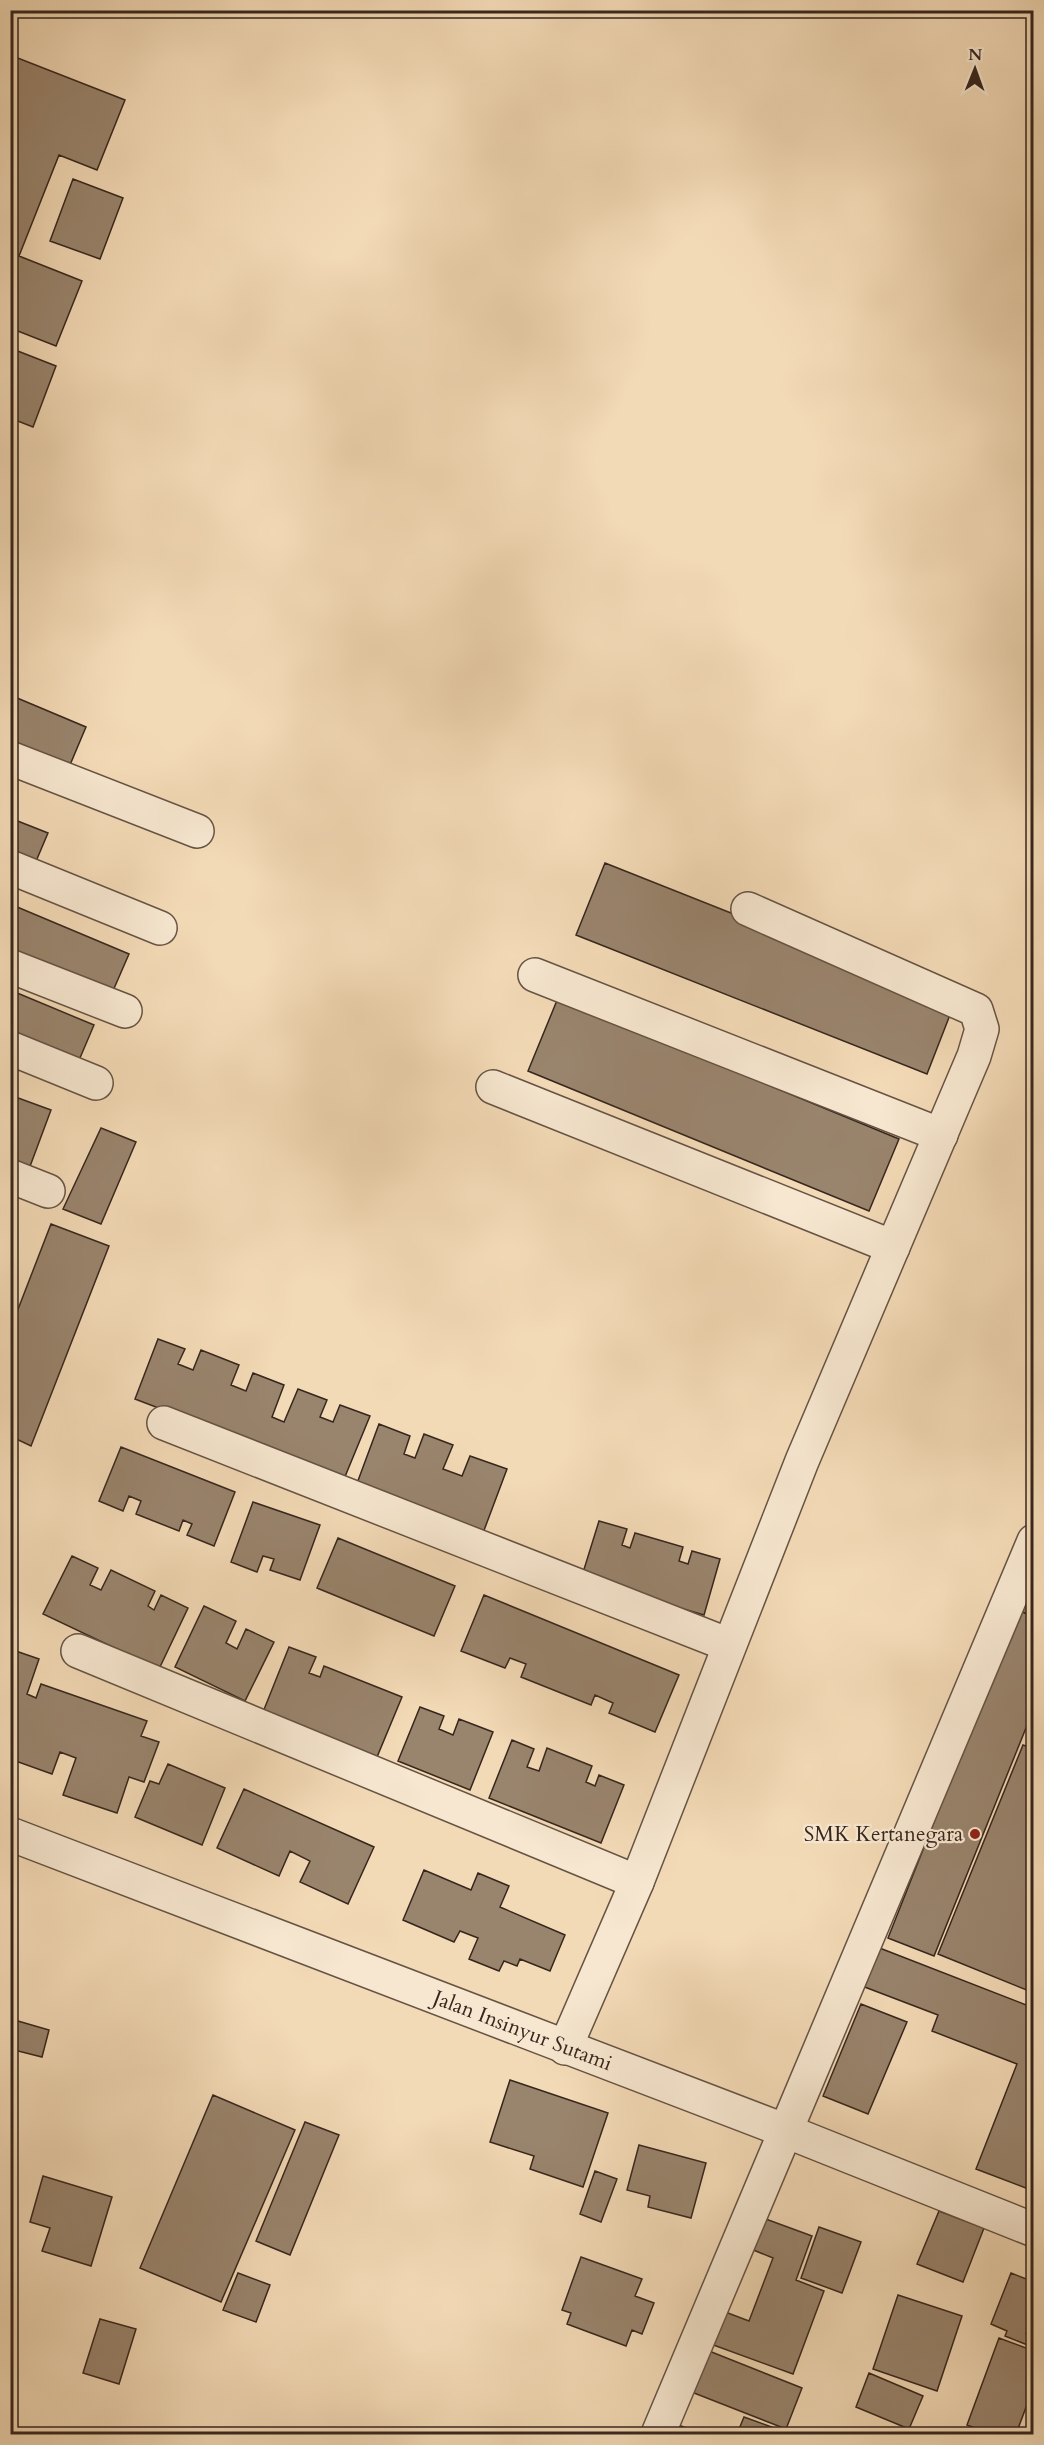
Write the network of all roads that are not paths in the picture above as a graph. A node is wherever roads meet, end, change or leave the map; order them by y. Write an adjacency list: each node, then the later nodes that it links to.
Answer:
1 (10, 758): 2 (street)
2 (197, 831)
3 (10, 867): 5 (street)
4 (748, 909): 12 (street)
5 (160, 928)
6 (10, 966): 8 (street)
7 (535, 975): 12 (street)
8 (125, 1011)
9 (10, 1048): 10 (street)
10 (96, 1083)
11 (493, 1087): 15 (street)
12 (941, 1135): 15 (street)
13 (10, 1176): 14 (street)
14 (48, 1191)
15 (893, 1247): 18 (street)
16 (164, 1423): 18 (street)
17 (1034, 1541): 23 (street)
18 (729, 1645): 21 (street)
19 (78, 1651): 21 (street)
20 (10, 1834): 22 (street, Jalan Insinyur Sutami)
21 (637, 1882): 22 (street)
22 (565, 2048): 23 (street, Jalan Insinyur Sutami)
23 (786, 2131): 24 (street, Jalan Insinyur Sutami); 25 (street)
24 (1034, 2230)
25 (658, 2434)

